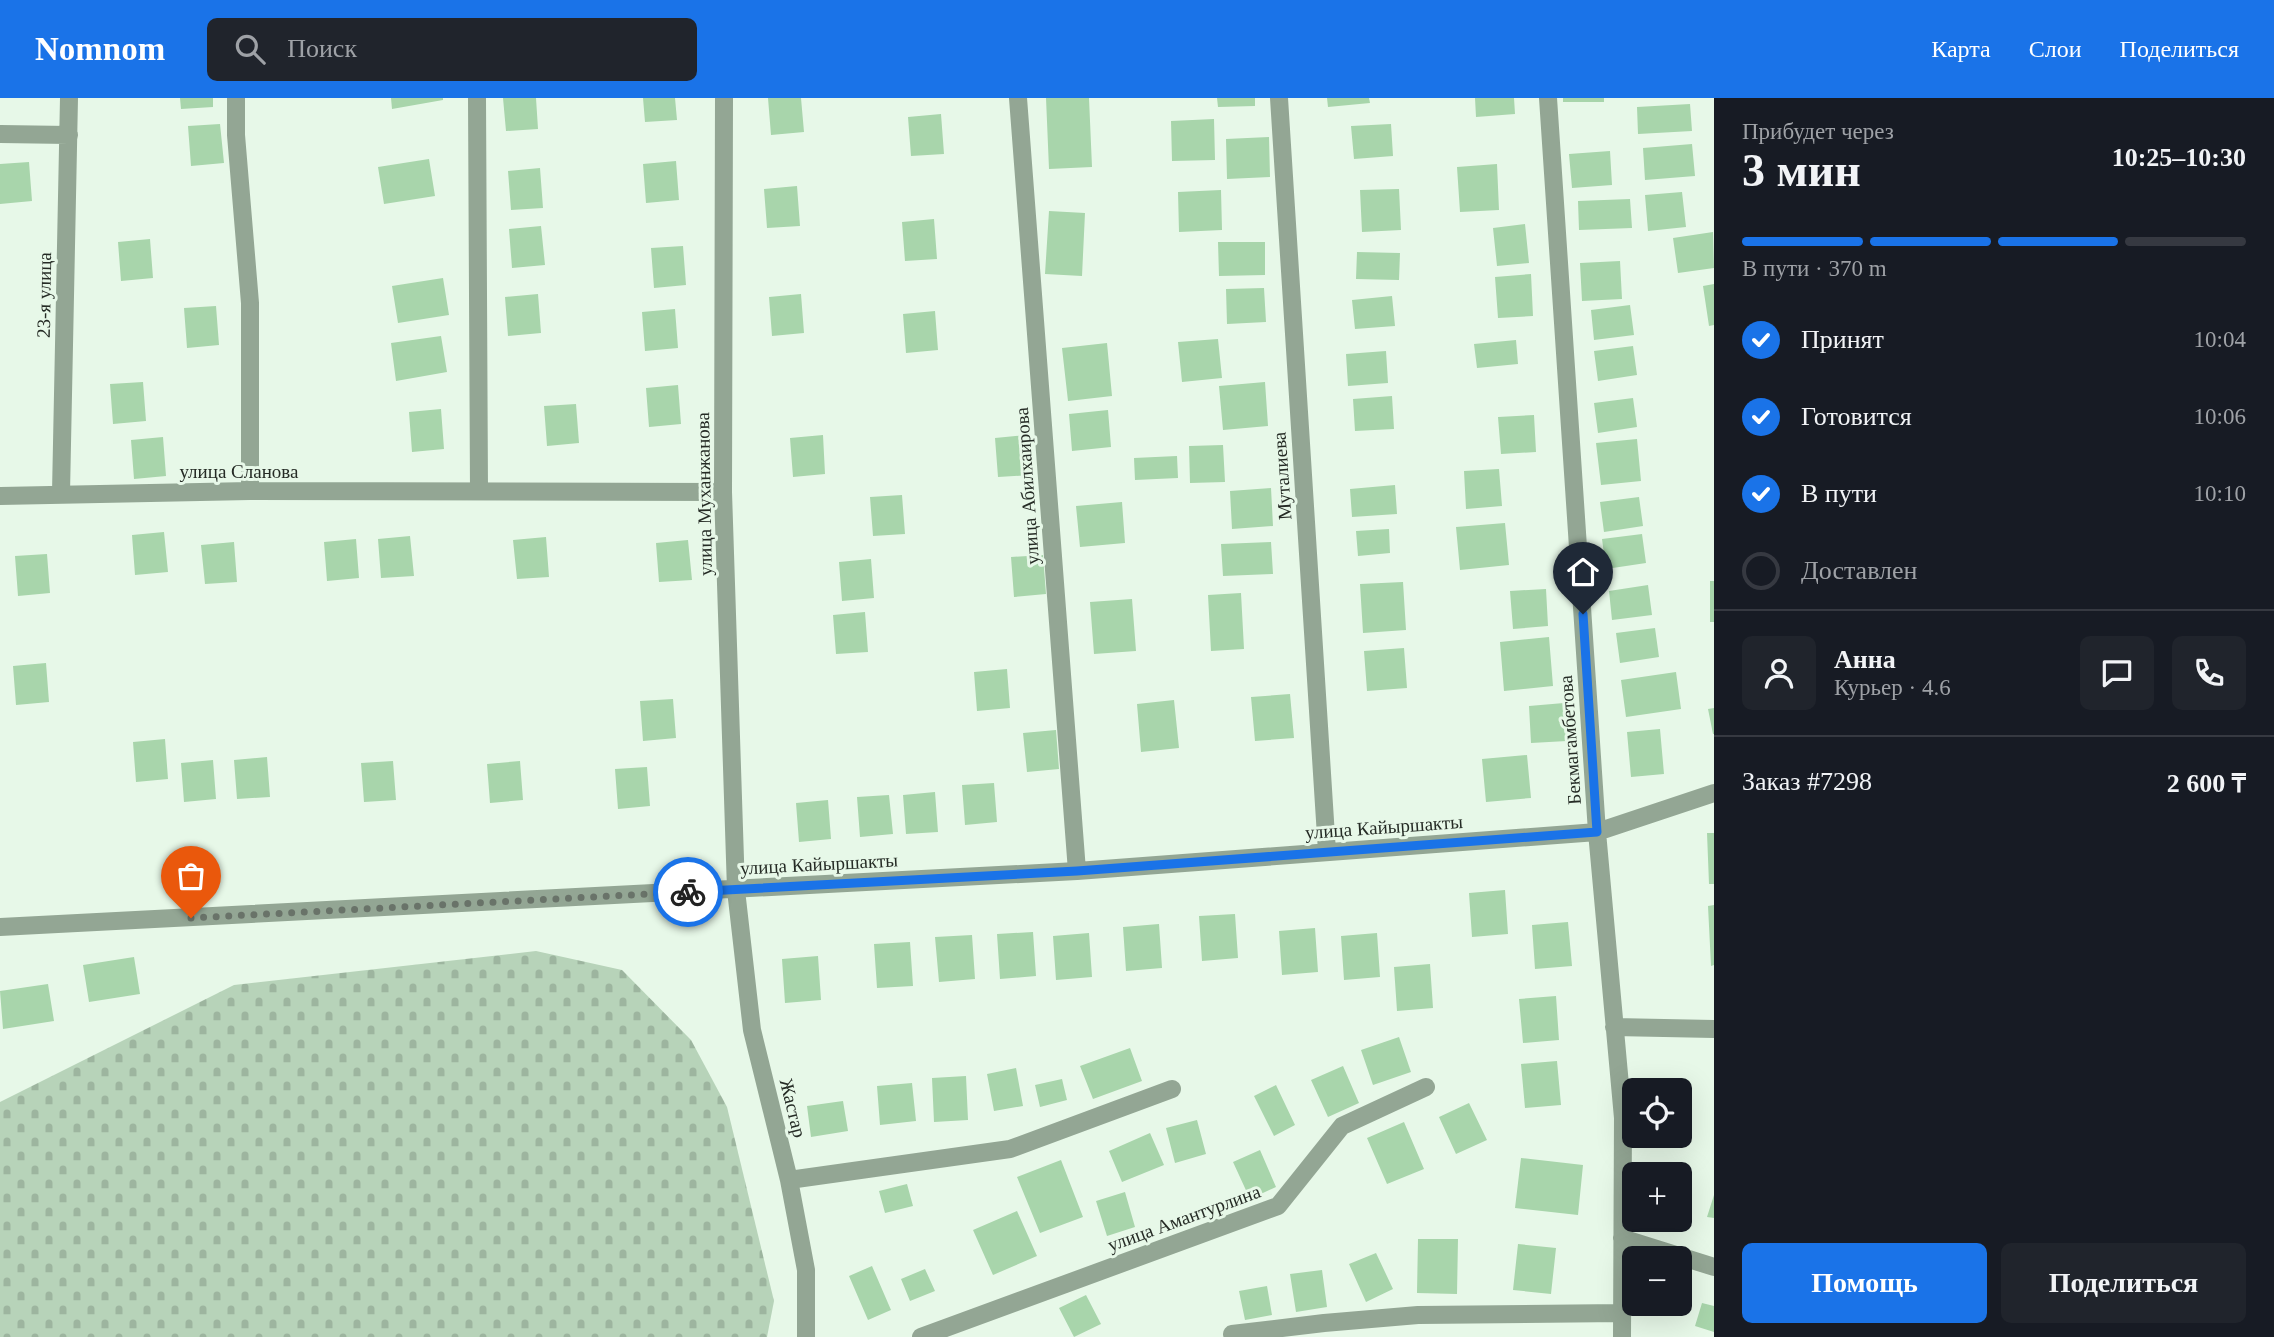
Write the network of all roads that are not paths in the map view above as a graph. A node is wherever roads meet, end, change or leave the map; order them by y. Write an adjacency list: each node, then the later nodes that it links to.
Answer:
1 (69, 98): 9 (street, 23-я улица)
2 (236, 98): 10 (street)
3 (477, 98): 11 (street)
4 (724, 98): 12 (street, улица Муханжанова)
5 (1018, 98): 18 (street, улица Абилхаирова)
6 (1279, 98): 17 (street, Муталиева)
7 (1548, 98): 16 (street, Бекмагамбетова)
8 (0, 134): 9 (street)
9 (69, 135): 13 (street, 23-я улица)
10 (250, 491): 11 (street, улица Сланова); 13 (street, улица Сланова)
11 (479, 491): 12 (street, улица Сланова)
12 (723, 492): 19 (street, улица Муханжанова)
13 (61, 494): 14 (street, улица Сланова)
14 (0, 496)
15 (1714, 793): 16 (street, улица Кайыршакты)
16 (1597, 832): 17 (street, улица Кайыршакты); 21 (street, Бекмагамбетова)
17 (1327, 852): 18 (street, улица Кайыршакты)
18 (1077, 871): 19 (street, улица Кайыршакты)
19 (736, 890): 20 (street, улица Кайыршакты); 25 (street, Жастар)
20 (0, 927)
21 (1615, 1027): 22 (street); 26 (street, Бекмагамбетова)
22 (1714, 1029)
23 (1426, 1087): 33 (street, улица Амантурлина)
24 (1172, 1088): 25 (street)
25 (789, 1180): 32 (street, Жастар)
26 (1622, 1238): 27 (street, Бекмагамбетова); 28 (street)
27 (1622, 1246)
28 (1714, 1267)
29 (1622, 1313): 31 (street)
30 (1622, 1316): 34 (street, Бекмагамбетова)
31 (1232, 1334)
32 (806, 1337)
33 (921, 1337)
34 (1622, 1337)

